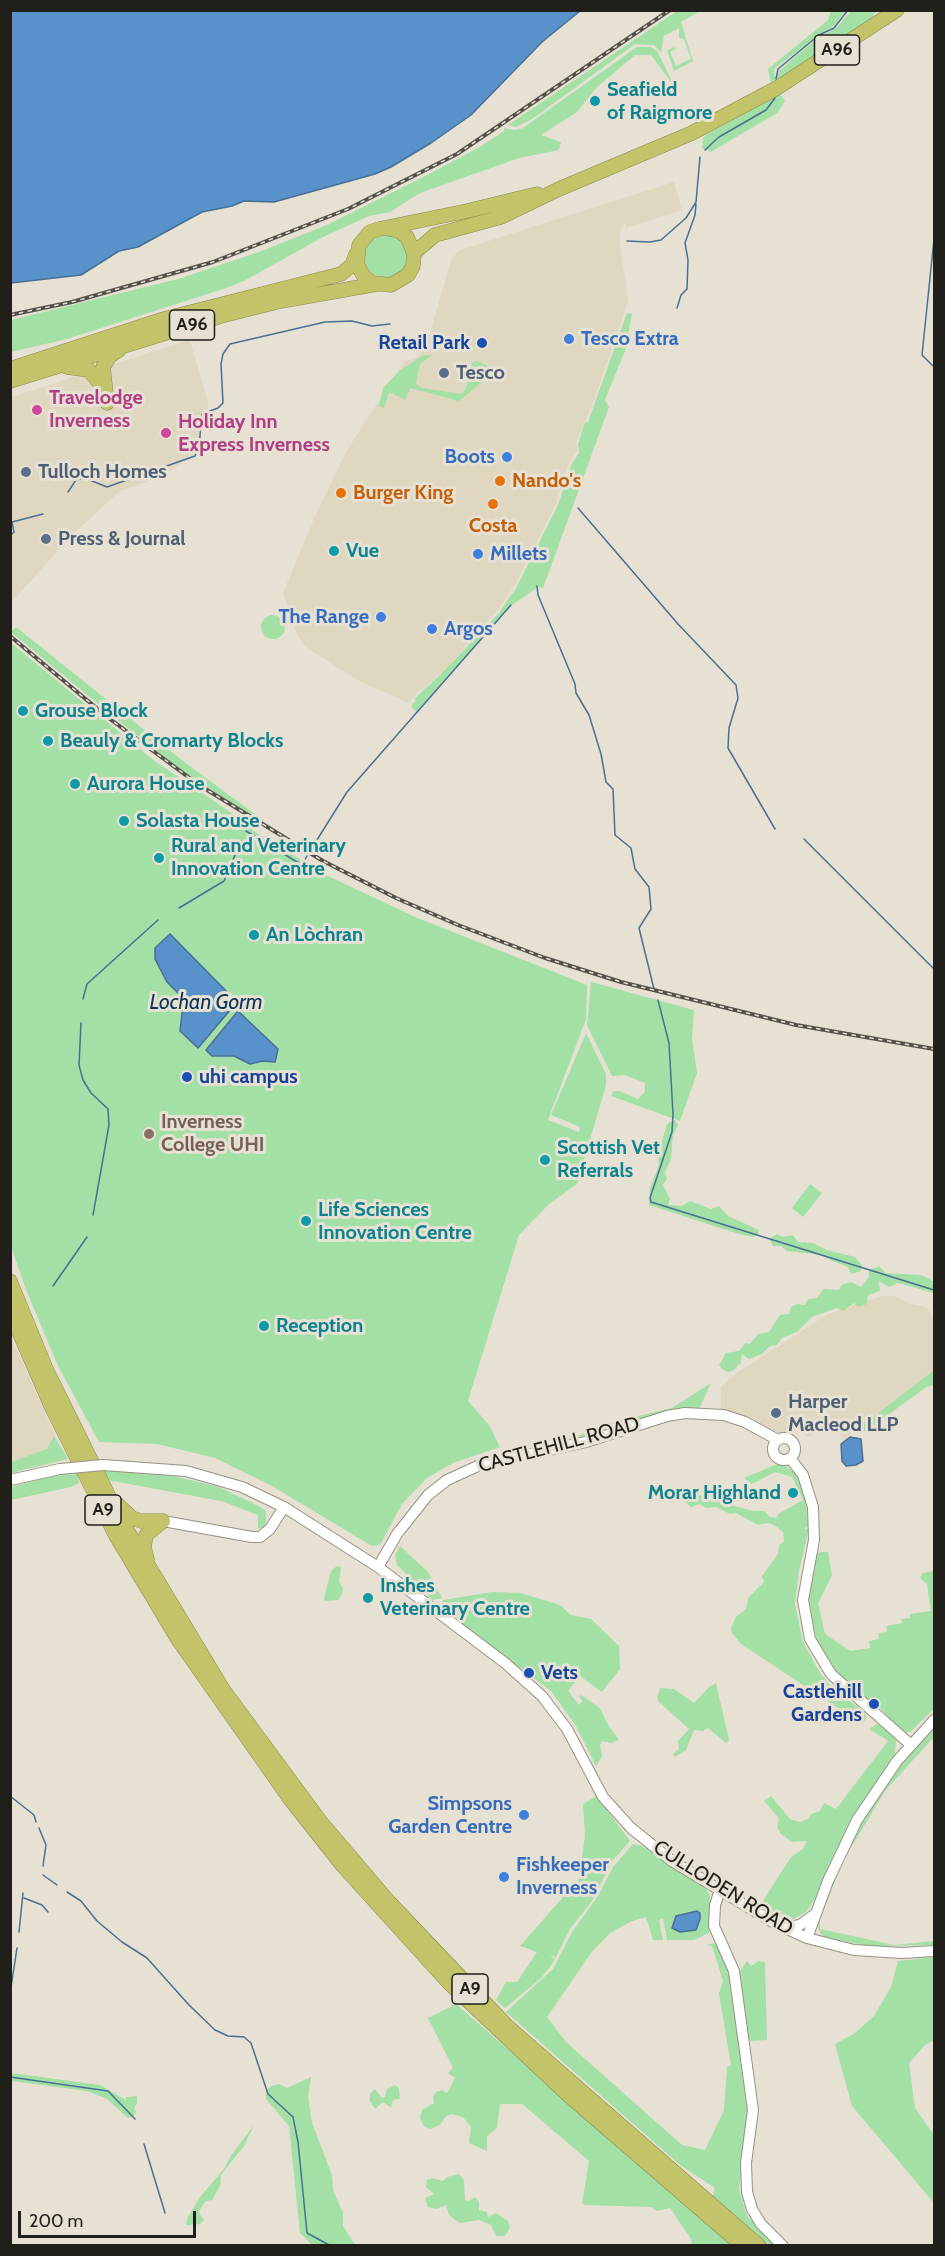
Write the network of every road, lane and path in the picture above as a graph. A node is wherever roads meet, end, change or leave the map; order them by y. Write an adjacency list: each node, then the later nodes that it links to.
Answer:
1 (897, 10): 2 (highway, A96)
2 (559, 189): 3 (highway, A96); 4 (highway, A96)
3 (386, 228): 4 (highway); 5 (highway, A96)
4 (414, 253): 6 (highway, A96)
5 (356, 254): 6 (highway); 8 (highway, A96)
6 (377, 284): 7 (highway, A96)
7 (166, 332): 8 (highway, A96); 8 (highway)
8 (14, 376)
9 (10, 1281): 12 (highway, A9)
10 (10, 1311): 24 (highway, A9)
11 (10, 1480): 13 (main road, CULLODEN ROAD, bridge)
12 (100, 1482): 14 (highway, A9); 16 (highway, A9)
13 (284, 1507): 14 (main road); 15 (main road, CULLODEN ROAD)
14 (163, 1521): 16 (highway, A9)
15 (378, 1567): 18 (main road, CASTLEHILL ROAD); 19 (main road, CULLODEN ROAD)
16 (153, 1576): 25 (highway, A9)
17 (934, 1720): 18 (main road)
18 (911, 1745): 20 (main road)
19 (720, 1890): 21 (main road, CULLODEN ROAD); 26 (main road)
20 (816, 1912): 21 (main road); 22 (main road)
21 (783, 1928): 22 (main road, CULLODEN ROAD)
22 (808, 1934): 23 (main road, CULLODEN ROAD)
23 (934, 1951)
24 (743, 2246)
25 (759, 2246)
26 (783, 2246)

